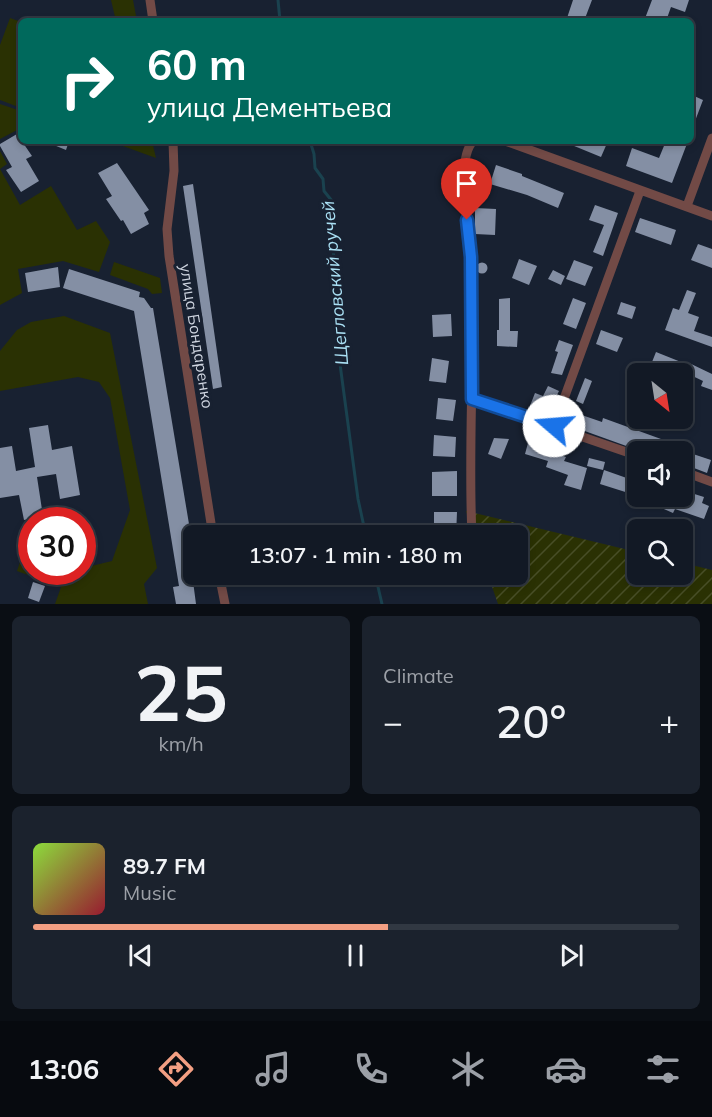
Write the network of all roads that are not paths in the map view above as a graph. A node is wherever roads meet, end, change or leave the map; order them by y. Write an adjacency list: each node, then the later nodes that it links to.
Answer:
1 (150, 0): 2 (street)
2 (153, 18)
3 (712, 138): 8 (street)
4 (173, 144): 15 (street, улица Бондаренко)
5 (470, 144): 10 (street)
6 (513, 144): 7 (street)
7 (640, 190): 8 (street); 11 (street)
8 (687, 206): 9 (street)
9 (712, 216)
10 (472, 399): 11 (street); 16 (street)
11 (554, 426): 12 (street)
12 (627, 452)
13 (693, 475): 14 (street)
14 (712, 482)
15 (211, 525)
16 (472, 525)
17 (221, 585): 18 (street)
18 (225, 604)

